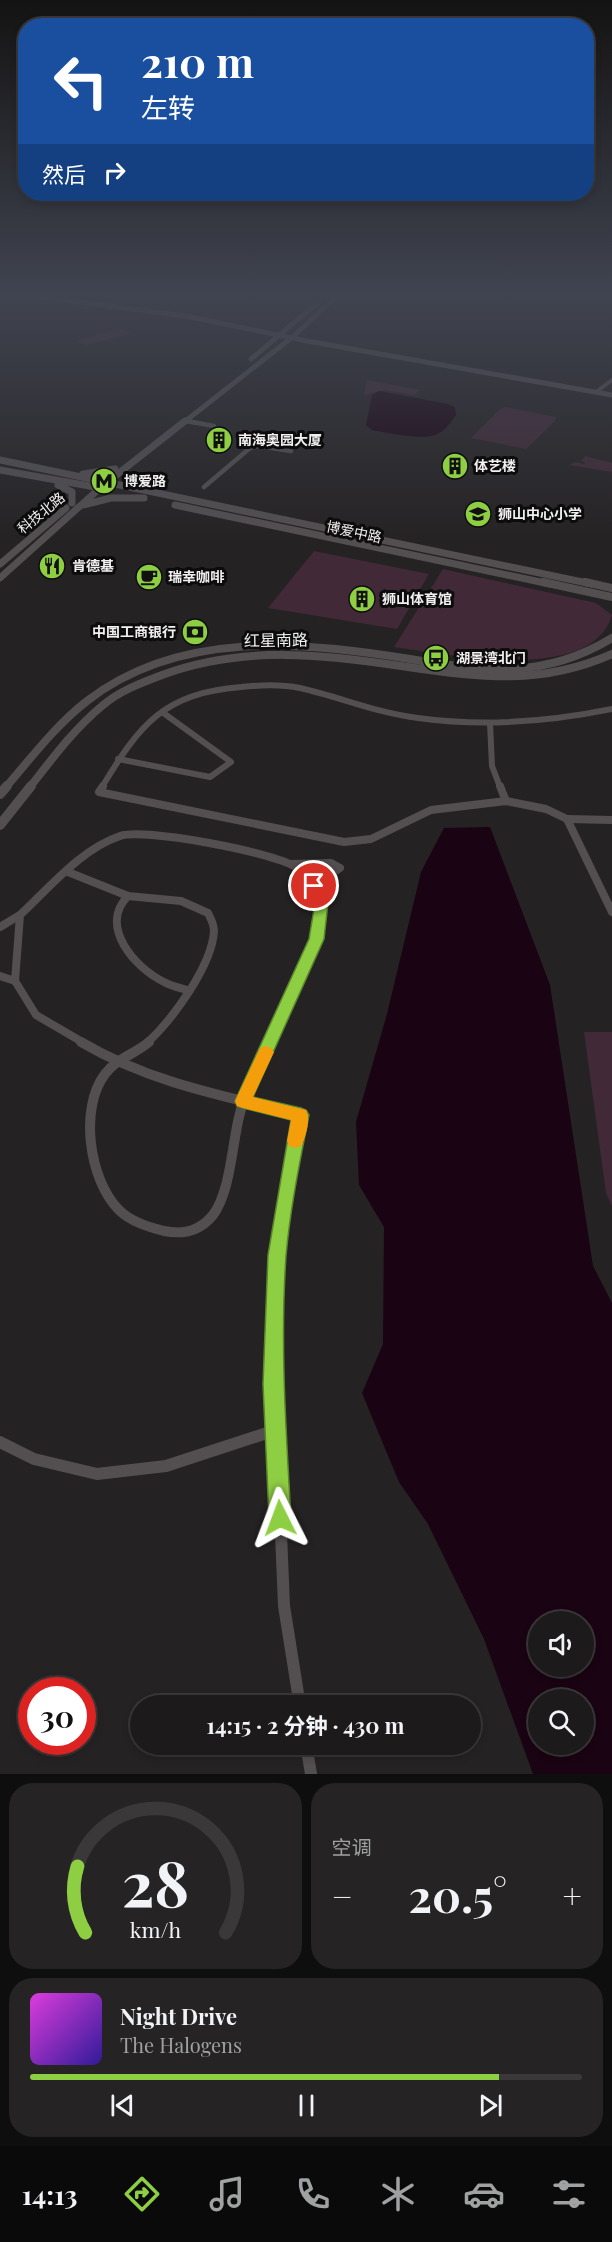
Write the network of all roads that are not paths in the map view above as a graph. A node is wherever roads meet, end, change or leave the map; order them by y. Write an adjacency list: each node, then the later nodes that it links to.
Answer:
1 (230, 377): 12 (main road)
2 (241, 377): 7 (main road)
3 (522, 377): 5 (main road)
4 (612, 380): 5 (street)
5 (597, 390): 6 (main road)
6 (612, 393)
7 (185, 421): 8 (street); 11 (main road)
8 (214, 426)
9 (291, 451): 17 (street)
10 (0, 460): 14 (main road)
11 (128, 466): 16 (main road); 18 (main road)
12 (115, 469): 14 (main road); 16 (main road)
13 (0, 470): 15 (main road)
14 (70, 475): 16 (main road)
15 (44, 479): 16 (main road); 19 (main road)
16 (99, 485): 18 (main road, 博爱中路); 19 (main road)
17 (204, 487)
18 (147, 495): 19 (main road); 23 (main road, 博爱中路); 25 (main road, 博爱中路)
19 (75, 505): 20 (main road, 科技北路); 21 (main road)
20 (0, 564)
21 (0, 578)
22 (612, 583): 23 (main road)
23 (591, 584): 24 (main road, 博爱中路)
24 (612, 588)
25 (574, 589): 26 (main road, 博爱中路); 27 (main road)
26 (612, 597)
27 (612, 605)
28 (612, 638): 34 (main road, 红星南路)
29 (612, 654): 38 (main road, 红星南路)
30 (612, 709): 32 (street)
31 (162, 712): 32 (street); 33 (street); 33 (street)
32 (490, 723): 35 (street)
33 (118, 759): 35 (street)
34 (0, 794)
35 (506, 801): 36 (street)
36 (567, 819): 37 (street); 43 (street)
37 (612, 820)
38 (0, 825)
39 (291, 864): 40 (street); 41 (street); 41 (street)
40 (68, 872): 42 (street); 44 (street)
41 (314, 886): 50 (street)
42 (128, 896): 48 (street); 48 (street)
43 (612, 912)
44 (20, 915): 45 (street); 47 (street)
45 (0, 927)
46 (0, 976): 47 (street)
47 (15, 981): 49 (street)
48 (187, 990): 49 (street)
49 (115, 1062): 50 (street); 50 (street)
50 (243, 1101): 51 (street)
51 (276, 1430): 52 (street); 53 (street)
52 (0, 1442)
53 (298, 1695)
54 (308, 1755): 55 (street)
55 (311, 1774)

